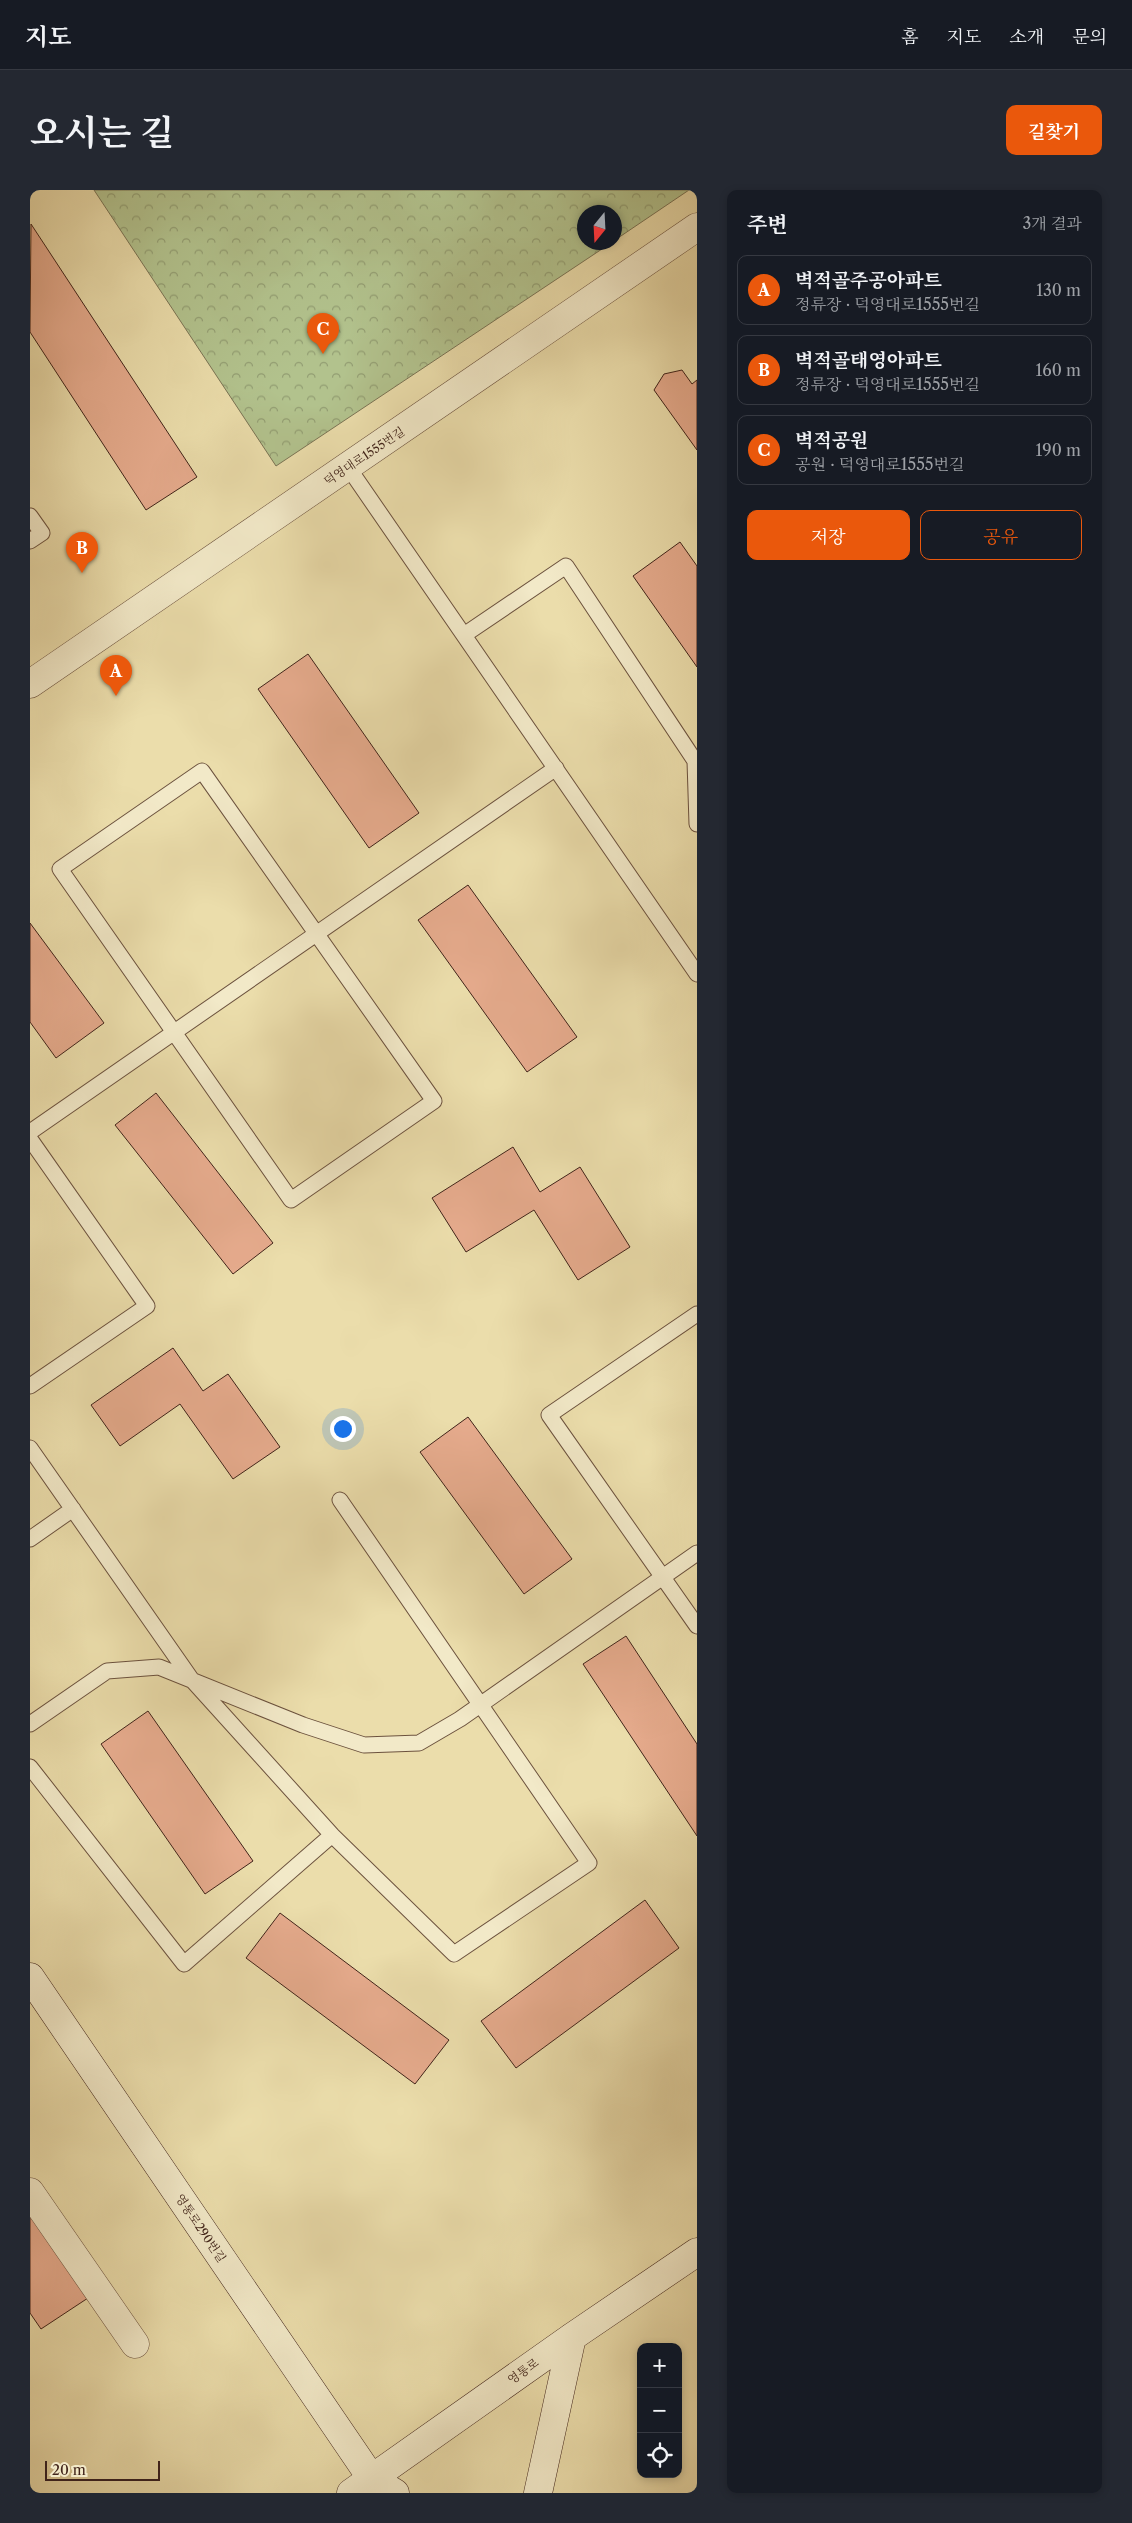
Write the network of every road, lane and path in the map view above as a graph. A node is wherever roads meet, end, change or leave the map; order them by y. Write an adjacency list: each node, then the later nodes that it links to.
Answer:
1 (697, 227): 2 (street, 덕영대로1555번길)
2 (348, 467): 5 (lane); 6 (street, 덕영대로1555번길)
3 (30, 516): 4 (lane)
4 (30, 541)
5 (464, 635): 7 (lane); 8 (lane)
6 (30, 684)
7 (556, 768): 9 (lane); 10 (lane)
8 (697, 824)
9 (316, 934): 11 (lane); 11 (lane); 11 (lane)
10 (697, 974)
11 (175, 1032): 12 (lane)
12 (30, 1132)
13 (30, 1139): 15 (lane)
14 (697, 1314): 21 (lane)
15 (30, 1386)
16 (30, 1448): 18 (lane)
17 (340, 1500): 24 (lane)
18 (73, 1509): 19 (lane); 23 (lane)
19 (30, 1539)
20 (697, 1553): 21 (lane)
21 (664, 1576): 22 (lane); 24 (lane)
22 (697, 1626)
23 (192, 1680): 24 (lane); 25 (lane); 27 (lane)
24 (481, 1705): 27 (lane)
25 (30, 1724)
26 (30, 1767): 27 (lane)
27 (332, 1835)
28 (30, 1977): 33 (street, 영통로290번길)
29 (30, 2192): 32 (street)
30 (697, 2252): 31 (street, 영통로)
31 (572, 2336): 33 (street, 영통로); 35 (street)
32 (135, 2344)
33 (361, 2486): 34 (street)
34 (395, 2493)
35 (538, 2493)

